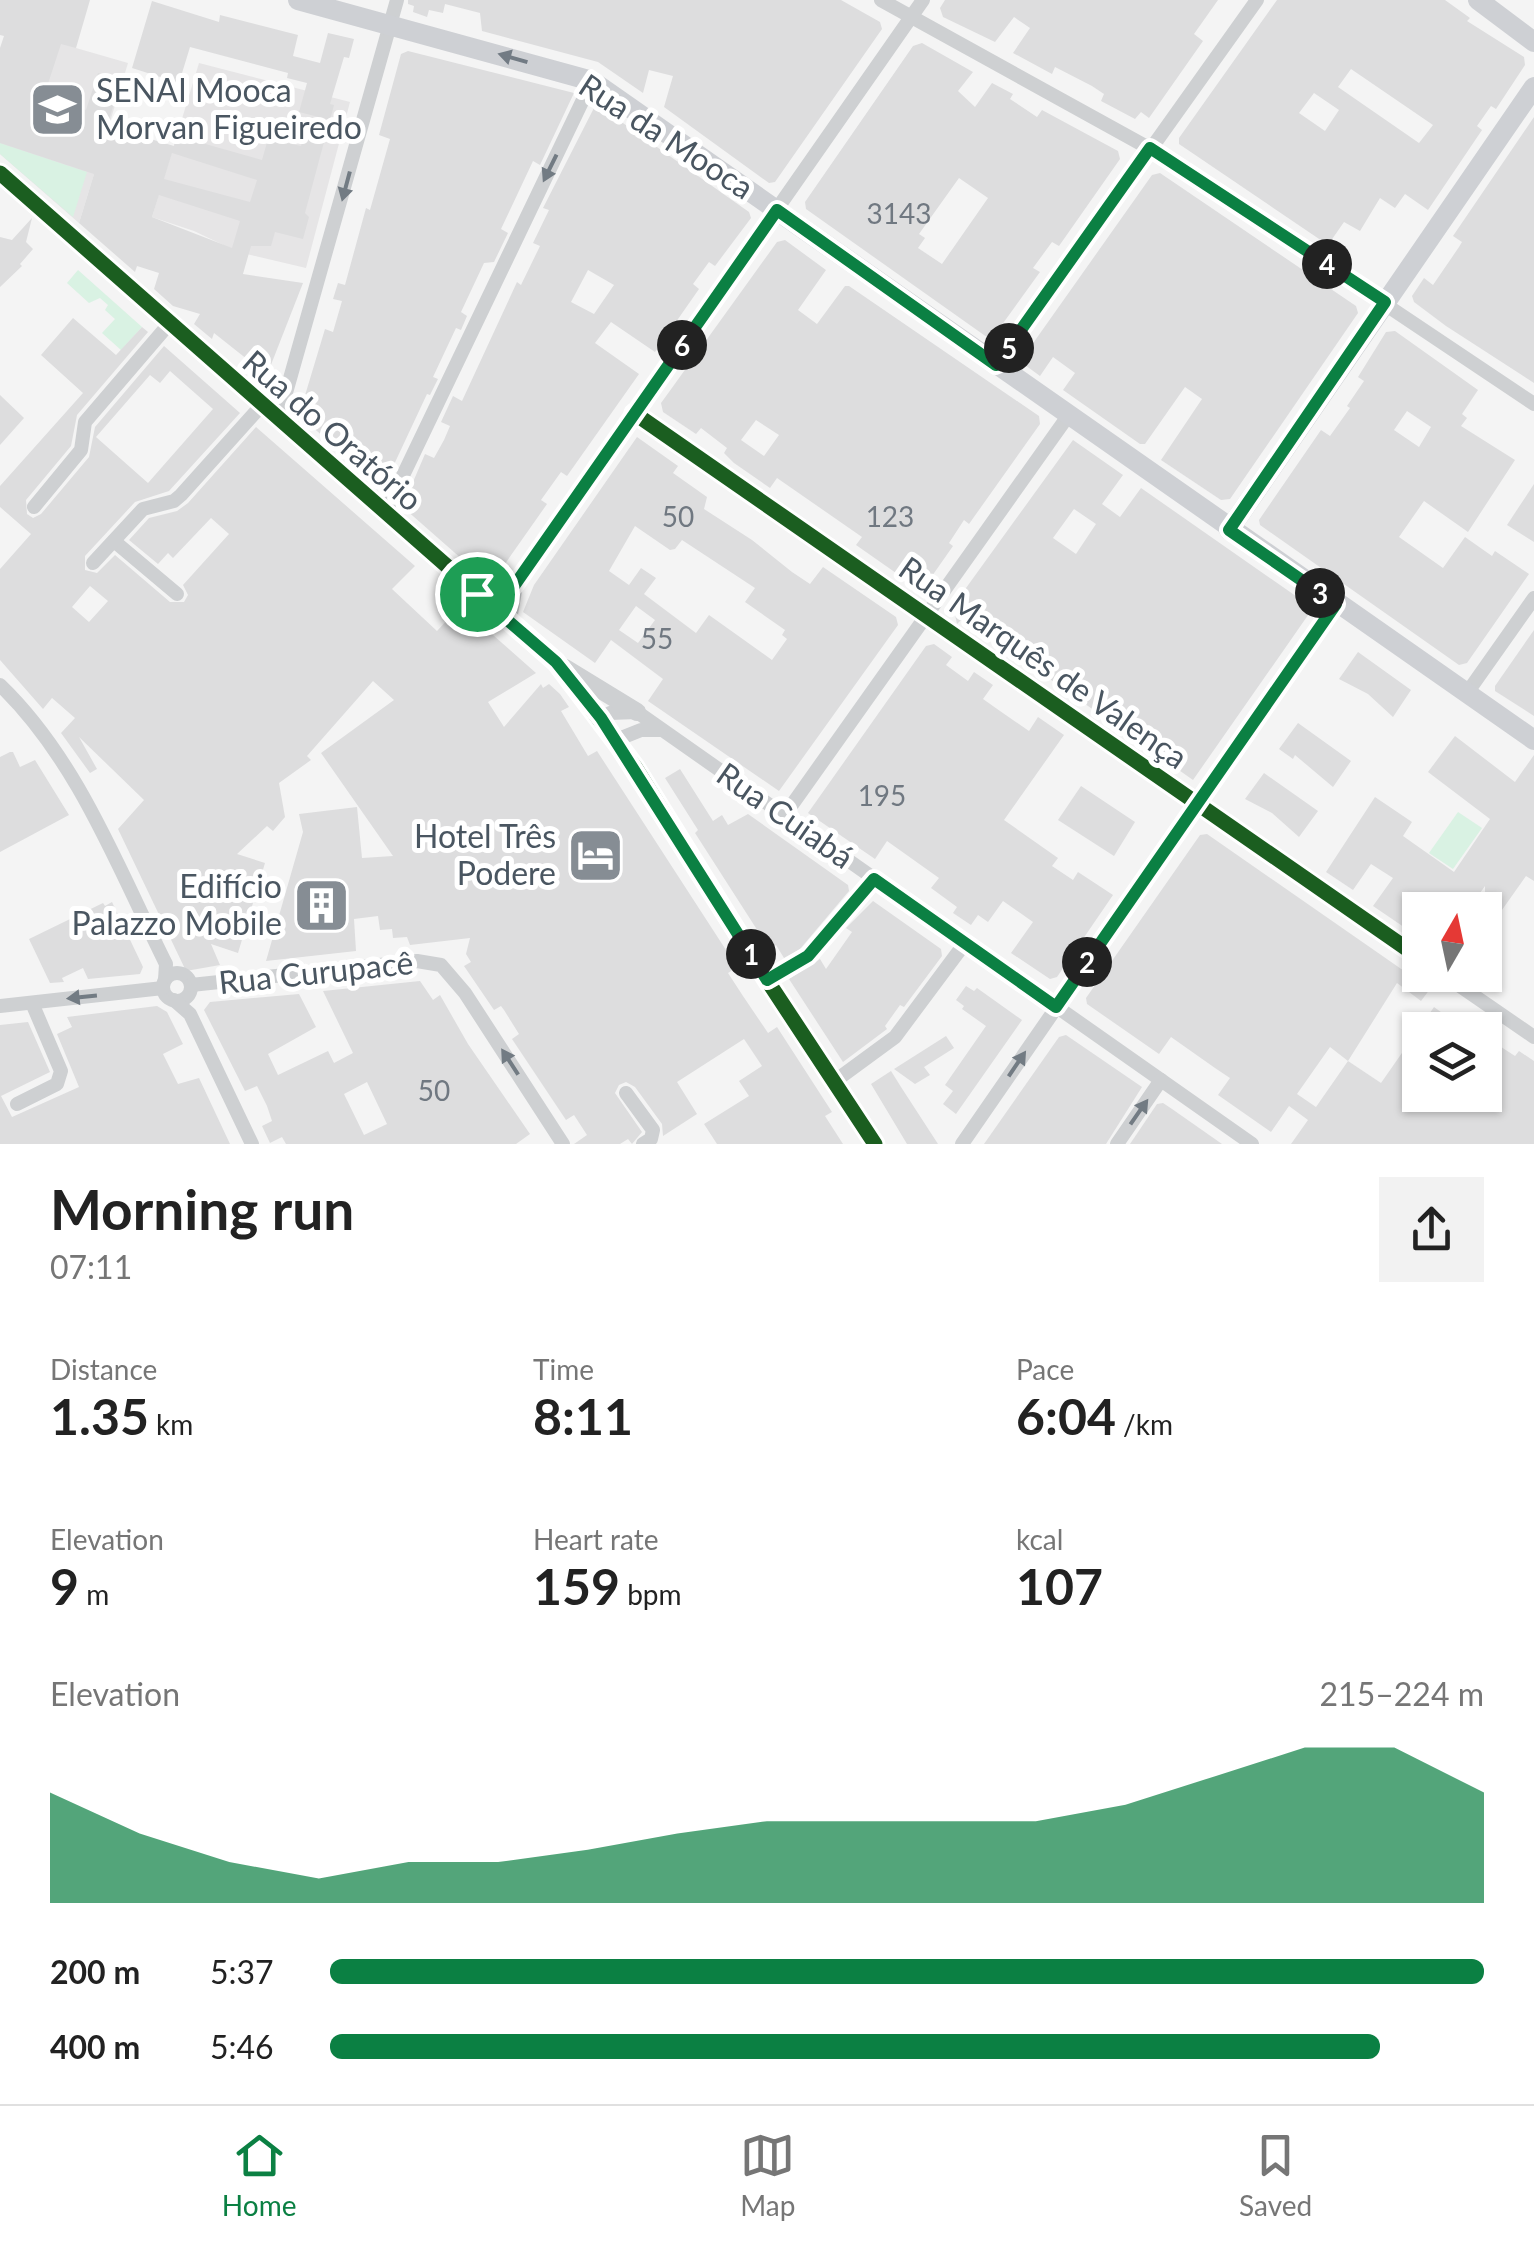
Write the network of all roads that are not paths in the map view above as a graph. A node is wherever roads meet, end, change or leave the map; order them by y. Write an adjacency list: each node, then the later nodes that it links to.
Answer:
1 (298, 0): 8 (main road, Rua da Mooca)
2 (397, 0): 8 (street)
3 (881, 0): 7 (street)
4 (924, 0): 7 (street)
5 (1257, 0): 12 (street)
6 (1478, 0): 9 (main road)
7 (912, 16): 12 (street); 14 (street)
8 (390, 25): 10 (main road, Rua da Mooca, one-way to 8); 22 (street, one-way to 22)
9 (1534, 42)
10 (592, 81): 14 (main road, Rua da Mooca); 24 (street, one-way to 24)
11 (1534, 87): 15 (main road)
12 (1150, 148): 15 (street); 17 (street)
13 (0, 173): 16 (street, Rua do Oratório)
14 (777, 210): 17 (main road, Rua da Mooca); 20 (street)
15 (1385, 302): 18 (street); 25 (main road)
16 (169, 324): 19 (street, Rua do Oratório); 23 (street)
17 (996, 365): 21 (main road, Rua da Mooca)
18 (1534, 404)
19 (261, 406): 22 (street, Rua do Oratório); 26 (street)
20 (634, 413): 28 (street); 33 (street, Rua Marquês de Valença)
21 (1068, 416): 25 (main road, Rua da Mooca); 33 (street)
22 (278, 421): 24 (street, Rua do Oratório)
23 (34, 506)
24 (385, 513): 30 (street, Rua do Oratório)
25 (1229, 530): 32 (main road, Rua da Mooca)
26 (114, 542): 27 (street); 29 (street)
27 (93, 563)
28 (514, 586): 30 (street); 34 (street)
29 (176, 594)
30 (477, 594): 34 (street, Rua do Oratório)
31 (1534, 598): 37 (street)
32 (1336, 604): 37 (main road, Rua da Mooca); 43 (street)
33 (927, 615): 43 (street, Rua Marquês de Valença); 44 (street)
34 (508, 620): 35 (street, Rua do Oratório)
35 (556, 662): 38 (street); 39 (street, Rua do Oratório)
36 (0, 684): 49 (street)
37 (1468, 694): 42 (main road, Rua da Mooca)
38 (637, 712): 39 (street); 40 (street, Rua Cuiabá)
39 (601, 718): 41 (street, Rua do Oratório)
40 (661, 730): 41 (street); 44 (street, Rua Cuiabá)
41 (616, 740): 48 (street, Rua do Oratório)
42 (1534, 740)
43 (1198, 805): 47 (street, Rua Marquês de Valença); 53 (street)
44 (784, 816): 45 (street, Rua Cuiabá)
45 (874, 879): 46 (street, Rua Cuiabá); 48 (street)
46 (965, 942): 53 (street, Rua Cuiabá); 56 (street)
47 (1402, 946)
48 (767, 980): 56 (street, Rua do Oratório)
49 (177, 987): 51 (street, Rua Curupacê, one-way to 51); 59 (street); 60 (street, Rua Curupacê, one-way to 49)
50 (1469, 992): 54 (street)
51 (32, 1003): 52 (street, Rua Curupacê); 58 (street)
52 (0, 1006)
53 (1056, 1007): 55 (street, Rua Cuiabá); 63 (street, one-way to 53)
54 (1534, 1037)
55 (1161, 1080): 64 (street, one-way to 55); 65 (street, Rua Cuiabá)
56 (835, 1081): 62 (street, Rua do Oratório)
57 (626, 1092): 61 (street)
58 (17, 1104)
59 (252, 1144)
60 (562, 1144)
61 (643, 1144)
62 (876, 1144)
63 (962, 1144)
64 (1117, 1144)
65 (1252, 1144)

